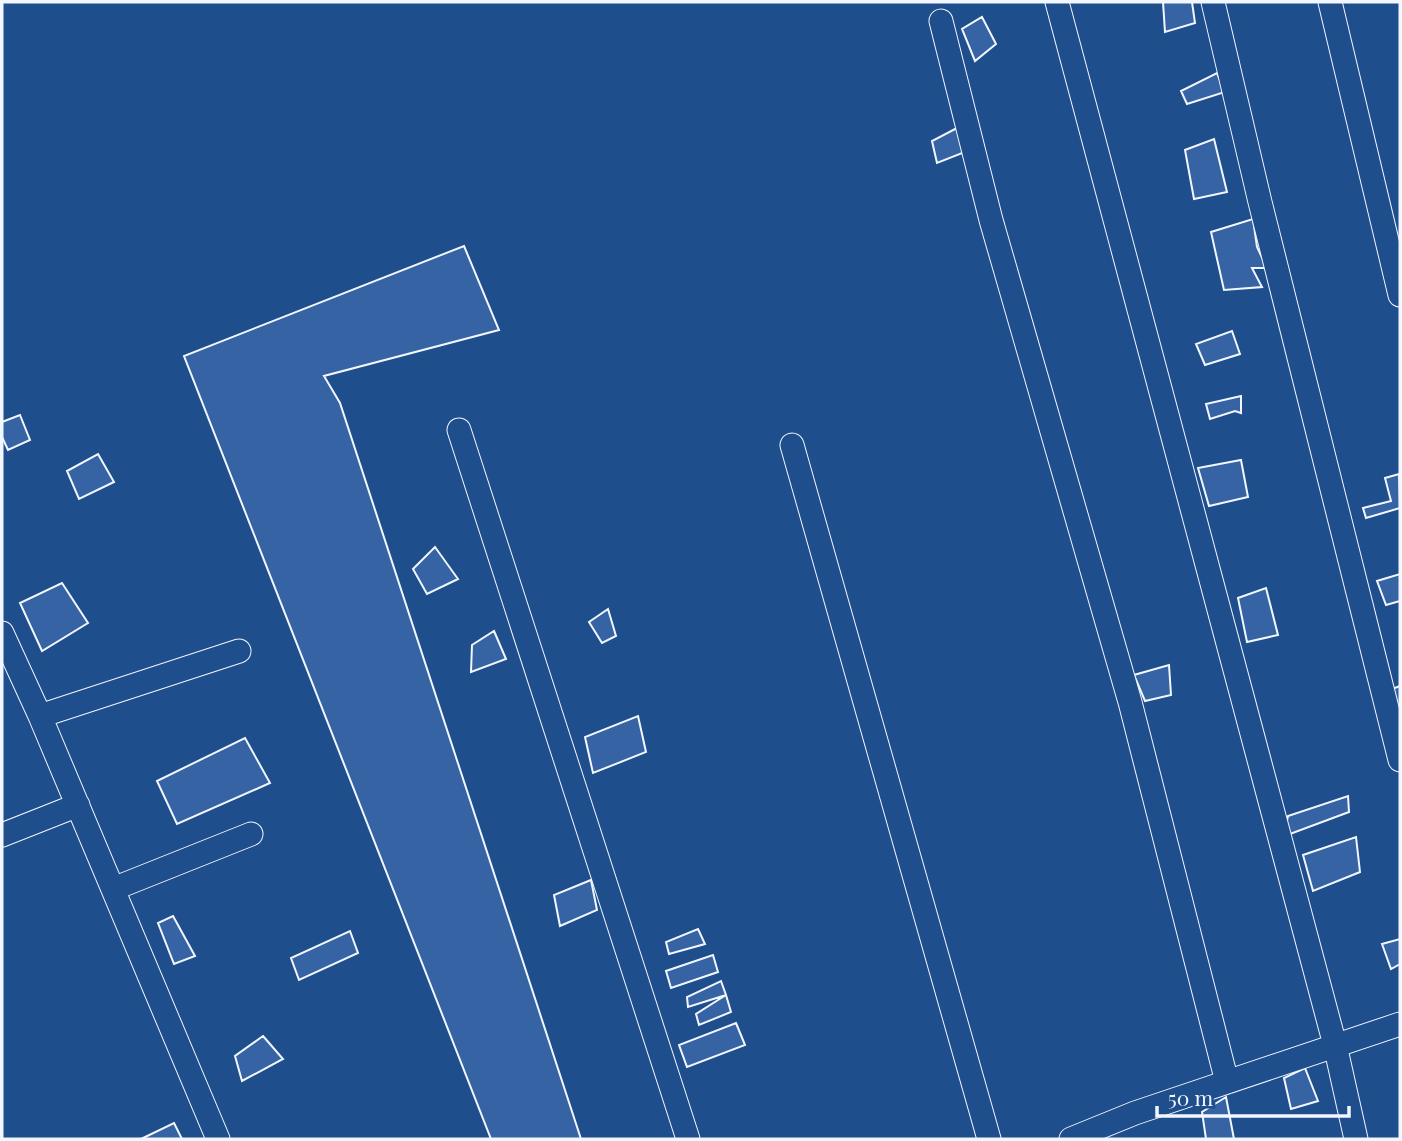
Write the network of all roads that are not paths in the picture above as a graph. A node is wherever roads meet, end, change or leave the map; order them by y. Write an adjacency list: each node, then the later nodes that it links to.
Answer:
1 (1057, 2): 17 (street)
2 (1330, 2): 5 (street)
3 (1221, 4): 11 (street)
4 (941, 21): 18 (street)
5 (1400, 295)
6 (459, 430): 20 (street)
7 (792, 445): 21 (street)
8 (2, 634): 10 (street)
9 (239, 651): 10 (street)
10 (40, 716): 12 (street)
11 (1400, 760)
12 (78, 805): 14 (street); 15 (street)
13 (251, 834): 15 (street)
14 (2, 835)
15 (113, 889): 19 (street)
16 (1400, 1024): 17 (street)
17 (1335, 1045): 18 (street); 23 (street)
18 (1227, 1082): 22 (street)
19 (218, 1139)
20 (688, 1139)
21 (989, 1139)
22 (1071, 1139)
23 (1356, 1139)

